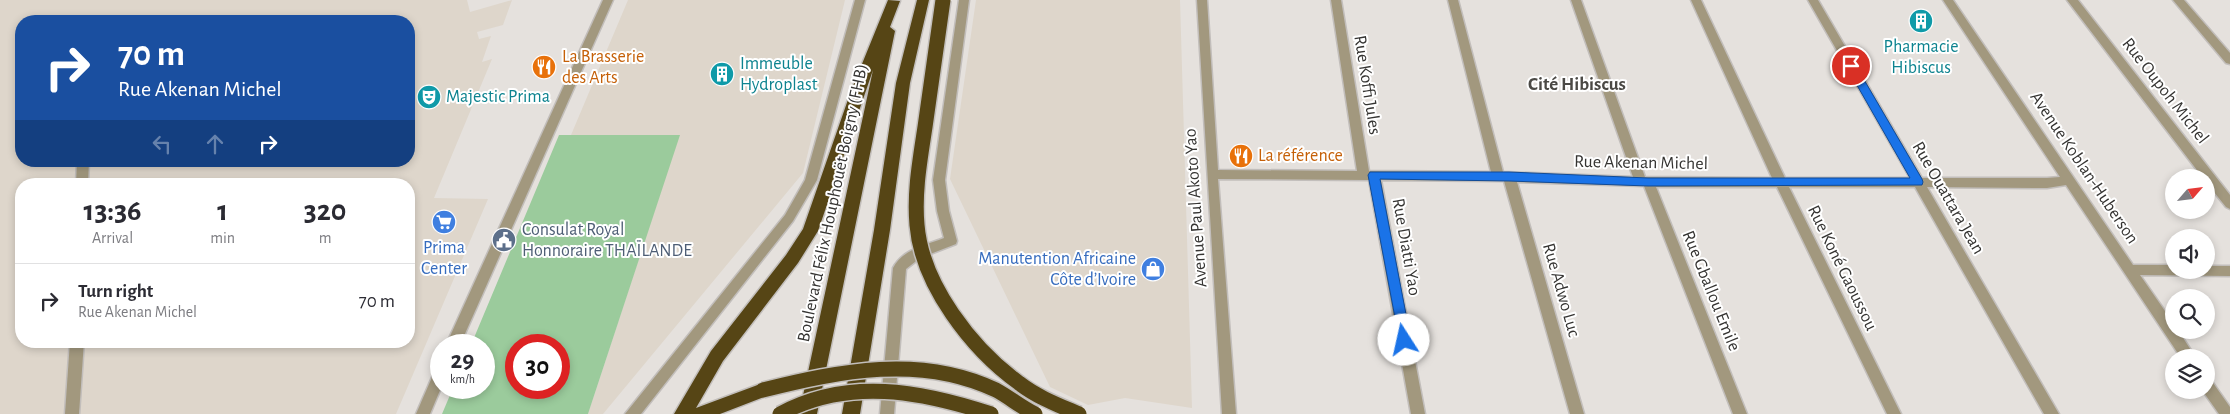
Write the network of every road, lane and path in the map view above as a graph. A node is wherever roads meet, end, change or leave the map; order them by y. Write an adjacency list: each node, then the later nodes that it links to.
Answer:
1 (608, 0): 27 (street)
2 (860, 0): 34 (street)
3 (923, 0): 39 (highway)
4 (943, 0): 43 (highway, bridge)
5 (964, 0): 40 (street)
6 (1202, 0): 17 (street, Avenue Paul Akoto Yao)
7 (1336, 0): 18 (street, Rue Koffi Jules)
8 (1453, 0): 19 (street, Rue Adwo Luc)
9 (1576, 0): 21 (street, Rue Gballou Emile)
10 (1696, 0): 23 (street, Rue Koné Gaoussou)
11 (1813, 0): 22 (street, Rue Ouattara Jean)
12 (1948, 0): 20 (street, Avenue Koblan-Huberson)
13 (2072, 0): 24 (street, Rue Oupoh Michel)
14 (2178, 0): 16 (street)
15 (894, 1): 35 (highway); 38 (highway, Boulevard Félix Houphouët Boigny (FHB))
16 (2230, 60)
17 (1212, 174): 18 (street, Rue Akenan Michel); 44 (street, Avenue Paul Akoto Yao)
18 (1369, 175): 19 (street, Rue Akenan Michel); 45 (street, Rue Diatti Yao)
19 (1504, 176): 21 (street, Rue Akenan Michel); 46 (street, Rue Adwo Luc)
20 (2069, 180): 22 (street, Rue Akenan Michel); 25 (street, Avenue Koblan-Huberson)
21 (1645, 182): 23 (street, Rue Akenan Michel); 47 (street, Rue Gballou Emile)
22 (1918, 182): 23 (street, Rue Akenan Michel); 49 (street, Rue Ouattara Jean)
23 (1781, 183): 48 (street, Rue Koné Gaoussou)
24 (2230, 204)
25 (2130, 270): 26 (street); 29 (street, Avenue Koblan-Huberson)
26 (2230, 271)
27 (458, 334)
28 (77, 348): 32 (street)
29 (2183, 349)
30 (2215, 397): 50 (street)
31 (430, 398): 33 (street)
32 (72, 414)
33 (423, 414)
34 (632, 414)
35 (683, 414)
36 (700, 414): 42 (highway, bridge)
37 (780, 414): 41 (highway, bridge)
38 (808, 414)
39 (851, 414)
40 (887, 414)
41 (991, 414)
42 (1035, 414)
43 (1079, 414)
44 (1229, 414)
45 (1418, 414)
46 (1577, 414)
47 (1740, 414)
48 (1894, 414)
49 (2052, 414)
50 (2227, 414)

